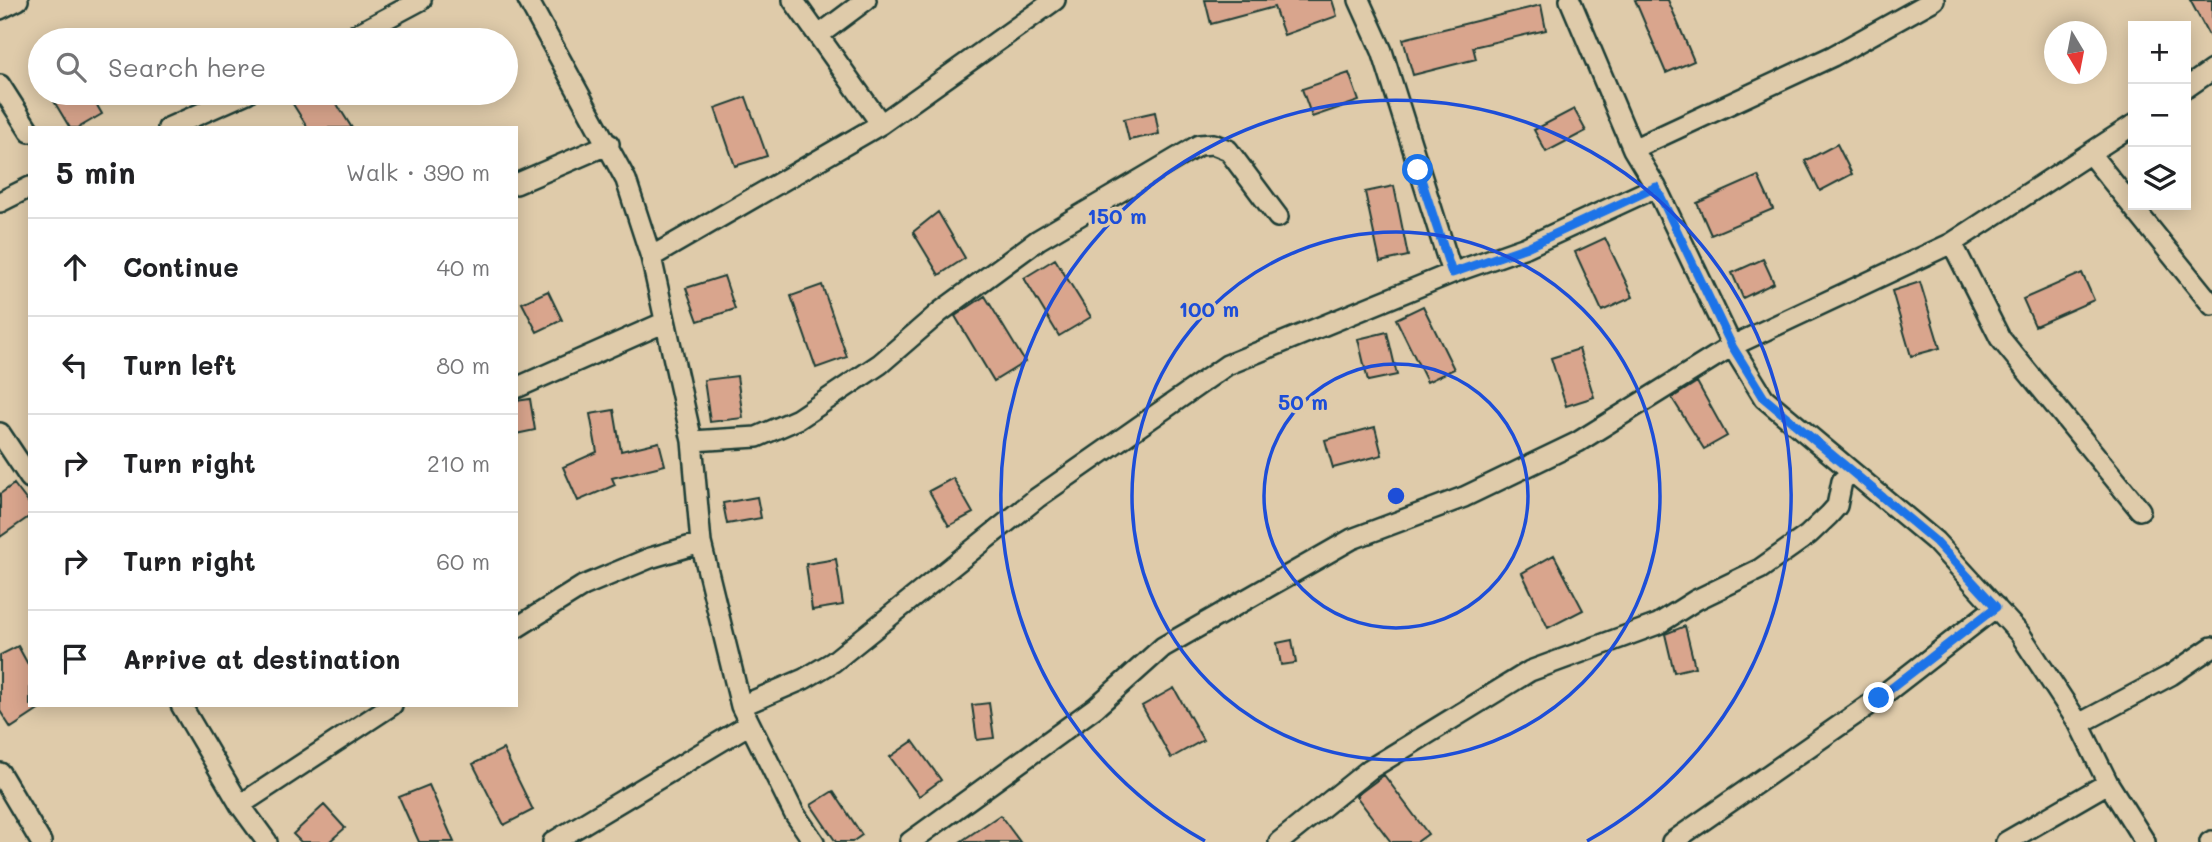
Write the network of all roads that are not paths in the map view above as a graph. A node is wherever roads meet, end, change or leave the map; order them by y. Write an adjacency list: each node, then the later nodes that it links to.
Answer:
1 (18, 0): 10 (street)
2 (421, 0): 11 (street)
3 (528, 0): 21 (street)
4 (793, 0): 12 (street)
5 (866, 0): 12 (street)
6 (1055, 0): 17 (street)
7 (1359, 0): 31 (street)
8 (1570, 0): 22 (street)
9 (1934, 0): 22 (street)
10 (0, 9)
11 (368, 28)
12 (819, 35): 17 (street)
13 (2212, 70): 15 (street)
14 (0, 85): 19 (street)
15 (2191, 85)
16 (220, 105): 18 (street)
17 (881, 124): 30 (street)
18 (173, 126)
19 (28, 129)
20 (2128, 129): 23 (street)
21 (608, 144): 24 (street); 30 (street)
22 (1633, 149): 25 (street)
23 (2091, 155): 29 (street); 32 (street)
24 (518, 183)
25 (1656, 187): 31 (street); 34 (street)
26 (28, 188): 27 (street)
27 (0, 202)
28 (1278, 217): 37 (street)
29 (1952, 243): 34 (street); 40 (street)
30 (651, 257): 33 (street)
31 (1452, 273): 45 (street)
32 (2212, 305)
33 (663, 323): 35 (street); 37 (street)
34 (1732, 346): 38 (street); 57 (street)
35 (518, 387)
36 (0, 433): 39 (street)
37 (692, 441): 41 (street)
38 (1852, 472): 42 (street); 58 (street)
39 (28, 475)
40 (2140, 510)
41 (701, 544): 43 (street); 45 (street)
42 (1996, 607): 48 (street); 59 (street)
43 (518, 627)
44 (2212, 647): 48 (street)
45 (741, 706): 49 (street)
46 (182, 707): 52 (street)
47 (389, 707): 52 (street)
48 (2080, 724): 51 (street)
49 (748, 725): 55 (street); 56 (street)
50 (1, 776): 53 (street)
51 (2108, 783): 60 (street); 61 (street)
52 (240, 805): 54 (street)
53 (41, 842)
54 (267, 842)
55 (553, 842)
56 (814, 842)
57 (910, 842)
58 (1279, 842)
59 (1672, 842)
60 (2006, 842)
61 (2145, 842)

